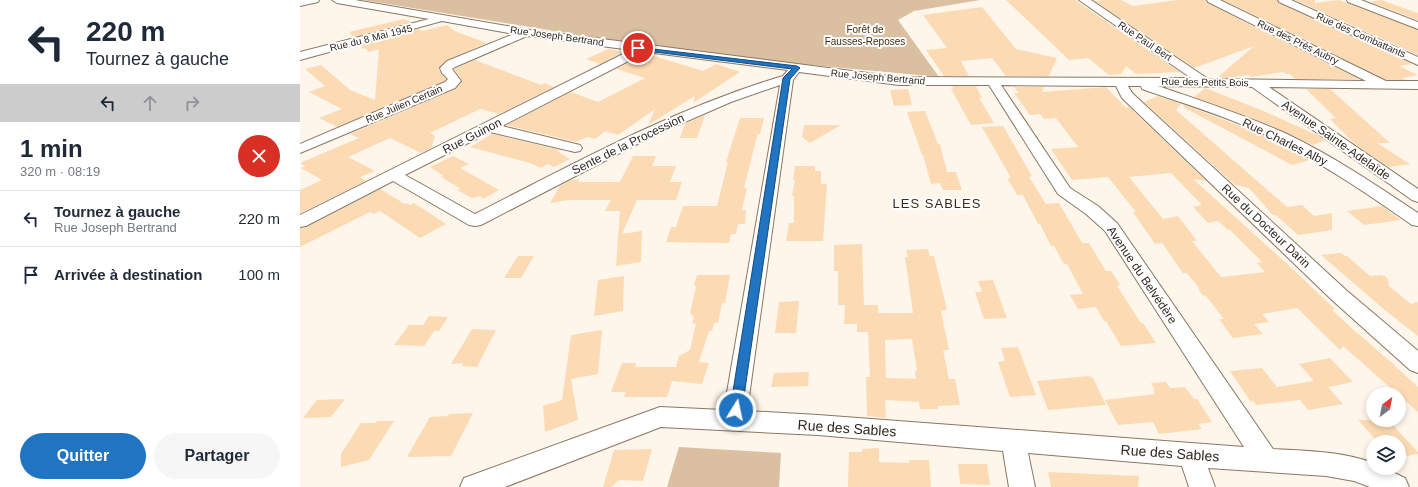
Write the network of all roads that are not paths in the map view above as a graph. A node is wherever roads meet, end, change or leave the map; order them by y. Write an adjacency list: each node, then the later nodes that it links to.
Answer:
1 (314, 0): 7 (street)
2 (337, 0): 8 (street, Rue Joseph Bertrand)
3 (1084, 0): 18 (street, Rue Paul Bert)
4 (1212, 0): 20 (street, Rue des Prés Aubry)
5 (1283, 0): 13 (street, Rue des Combattants)
6 (1352, 0): 9 (street)
7 (300, 4)
8 (442, 18): 10 (street, Rue Joseph Bertrand); 12 (street, Rue du 8 Mai 1945)
9 (1418, 26)
10 (527, 32): 11 (street, Rue Joseph Bertrand); 24 (street, Rue Julien Certain)
11 (643, 49): 14 (street, Rue Joseph Bertrand); 22 (street, Rue Guinon)
12 (300, 56)
13 (1418, 61)
14 (792, 73): 15 (street, Rue Joseph Bertrand); 25 (street, Sente de la Procession); 30 (street)
15 (993, 82): 16 (street, Rue des Petits Bois); 33 (street, Avenue du Belvédère)
16 (1120, 82): 17 (street, Rue des Petits Bois); 29 (street, Rue du Docteur Darin)
17 (1142, 82): 18 (street, Rue des Petits Bois); 27 (street, Rue Charles Alby)
18 (1205, 82): 19 (street, Rue des Petits Bois)
19 (1255, 83): 20 (street, Rue des Petits Bois); 26 (street, Avenue Sainte-Adelaïde)
20 (1383, 84): 21 (street, Rue des Petits Bois)
21 (1418, 85)
22 (488, 127): 23 (street); 25 (street, Rue Guinon)
23 (575, 148)
24 (300, 149)
25 (393, 175): 28 (street, Rue Guinon)
26 (1418, 197)
27 (1417, 219)
28 (300, 222)
29 (1418, 364)
30 (734, 421): 31 (street, Rue des Sables); 34 (street, Rue des Sables)
31 (1013, 441): 32 (street, Rue des Sables); 35 (street)
32 (1191, 455): 33 (street, Rue des Sables); 36 (street)
33 (1266, 460): 37 (street, Rue des Sables)
34 (473, 487)
35 (1022, 487)
36 (1202, 487)
37 (1396, 487)

